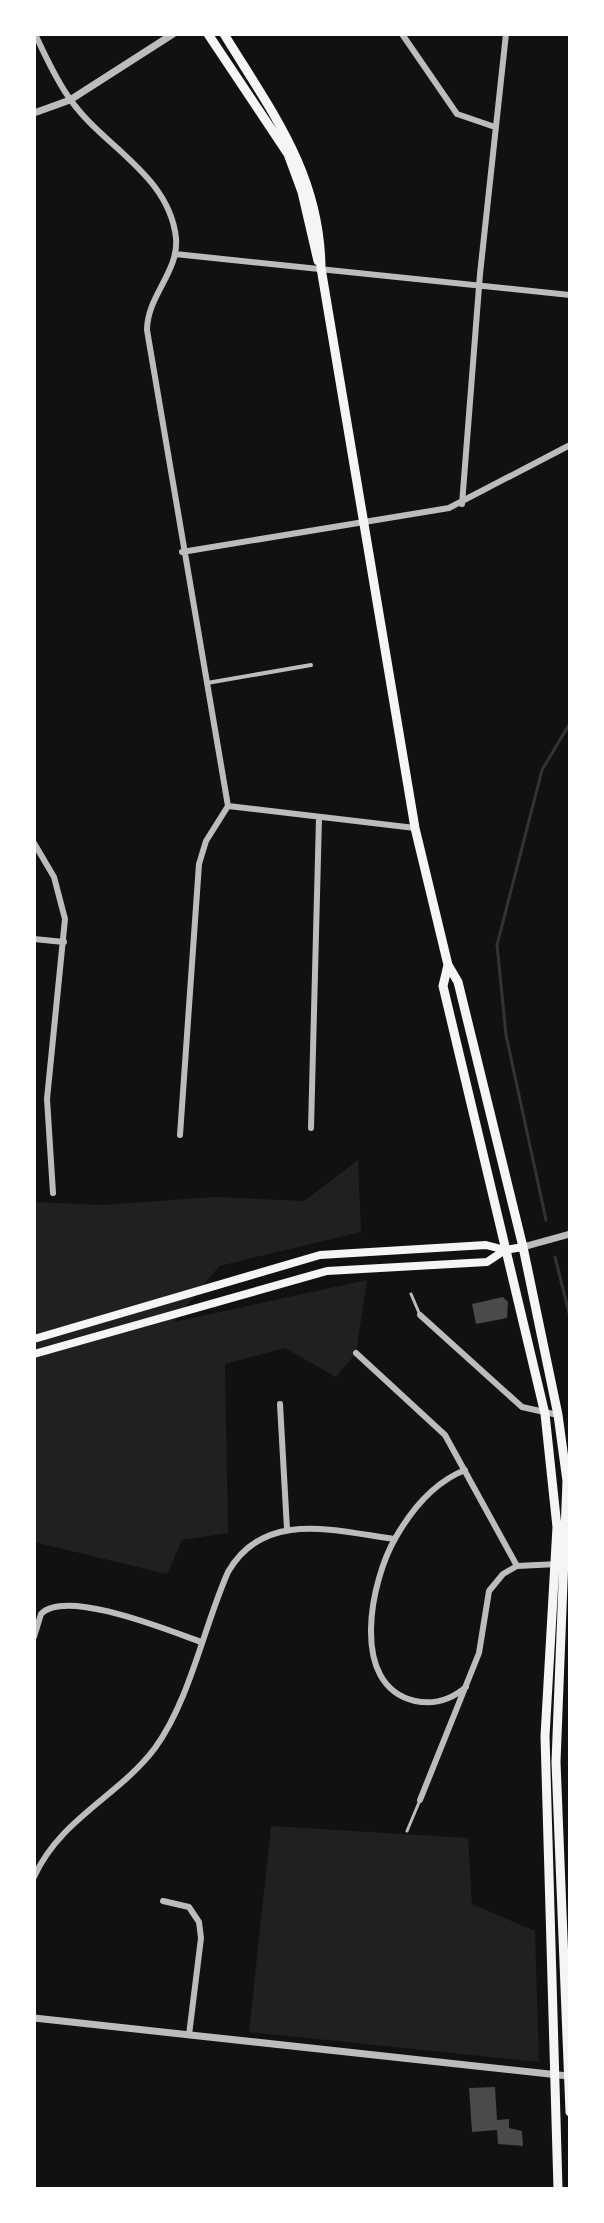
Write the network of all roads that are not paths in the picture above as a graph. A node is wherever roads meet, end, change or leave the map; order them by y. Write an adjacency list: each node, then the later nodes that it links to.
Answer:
1 (35, 34): 7 (street)
2 (173, 34): 7 (street)
3 (208, 34): 11 (main road)
4 (224, 34): 11 (main road)
5 (402, 34): 9 (street)
6 (506, 34): 9 (street)
7 (70, 100): 8 (street); 10 (street)
8 (34, 113)
9 (495, 127): 12 (street)
10 (175, 254): 11 (street); 17 (street)
11 (321, 268): 12 (street); 16 (main road)
12 (480, 287): 13 (street); 15 (street)
13 (570, 295)
14 (570, 445): 15 (street)
15 (462, 504): 16 (street)
16 (364, 522): 17 (street); 22 (main road)
17 (182, 552): 19 (street)
18 (311, 665): 19 (street)
19 (206, 683): 20 (street)
20 (228, 806): 21 (street); 28 (street)
21 (319, 818): 22 (street); 27 (street)
22 (415, 828): 26 (main road)
23 (34, 843): 25 (street)
24 (34, 939): 25 (street)
25 (64, 942): 29 (street)
26 (448, 965): 31 (main road); 32 (main road)
27 (311, 1128)
28 (180, 1135)
29 (53, 1193)
30 (570, 1234): 31 (street)
31 (523, 1247): 32 (main road); 40 (main road)
32 (505, 1250): 35 (main road); 37 (main road); 39 (main road)
33 (411, 1294): 34 (lane)
34 (420, 1315): 39 (street)
35 (34, 1339)
36 (356, 1353): 41 (street)
37 (34, 1354)
38 (280, 1404): 44 (street)
39 (545, 1414): 40 (street); 42 (main road)
40 (558, 1415): 43 (main road)
41 (465, 1470): 45 (street); 47 (street)
42 (557, 1527): 43 (main road); 46 (main road)
43 (569, 1527): 46 (main road)
44 (287, 1529): 45 (street); 49 (street)
45 (394, 1539): 50 (street)
46 (561, 1564): 47 (street); 55 (main road); 56 (main road)
47 (517, 1566): 50 (street)
48 (34, 1637): 49 (street)
49 (201, 1642): 53 (street)
50 (466, 1687): 51 (street)
51 (420, 1800): 52 (lane)
52 (407, 1831)
53 (34, 1877)
54 (163, 1901): 58 (street)
55 (566, 1918): 56 (street); 60 (main road)
56 (550, 1919): 59 (main road)
57 (34, 2018): 58 (street)
58 (189, 2035): 59 (street)
59 (552, 2074): 60 (street); 62 (main road)
60 (568, 2076): 61 (main road)
61 (570, 2112)
62 (558, 2189)

